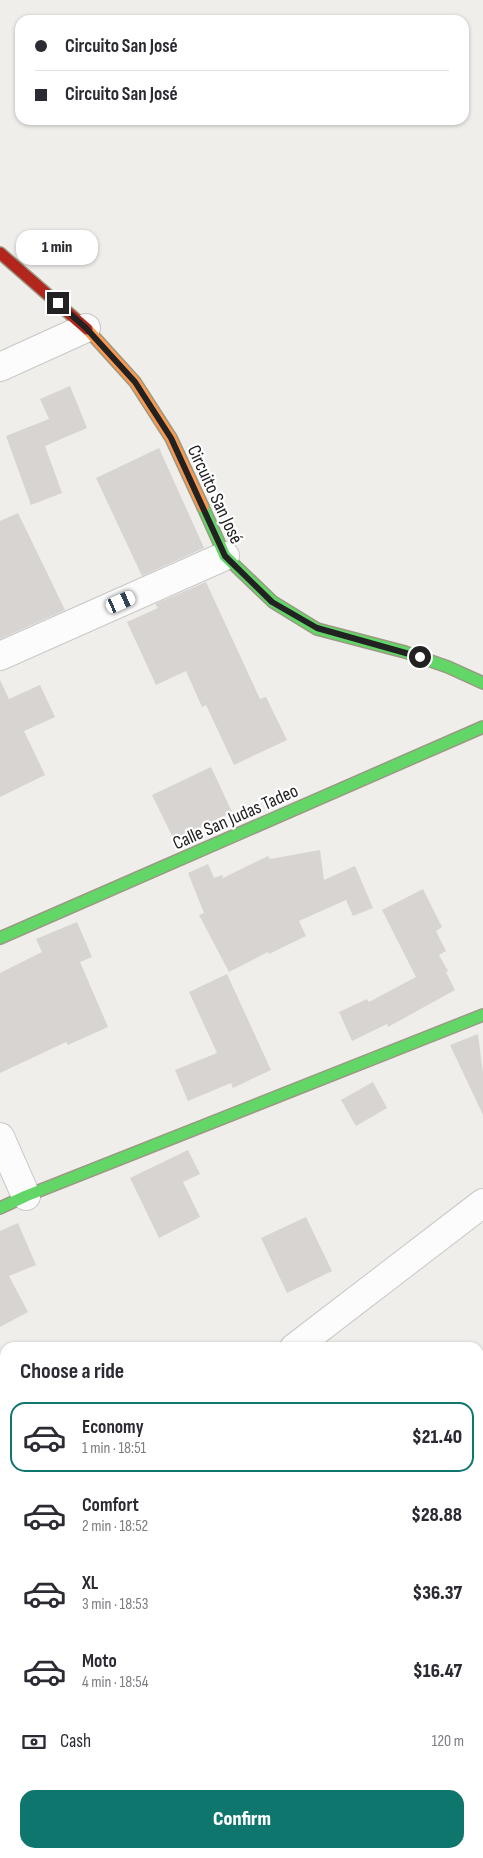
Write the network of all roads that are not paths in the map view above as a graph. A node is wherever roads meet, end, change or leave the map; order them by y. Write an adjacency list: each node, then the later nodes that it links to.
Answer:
1 (0, 253): 2 (street, Circuito San José)
2 (86, 328): 3 (street); 4 (street, Circuito San José)
3 (0, 367)
4 (225, 556): 5 (street); 6 (street, Circuito San José)
5 (0, 656)
6 (483, 683)
7 (483, 727): 8 (street, Calle San Judas Tadeo)
8 (0, 938)
9 (483, 1015): 11 (street)
10 (0, 1137): 11 (street)
11 (26, 1196): 13 (street)
12 (483, 1203): 14 (street)
13 (0, 1208)
14 (302, 1342)

